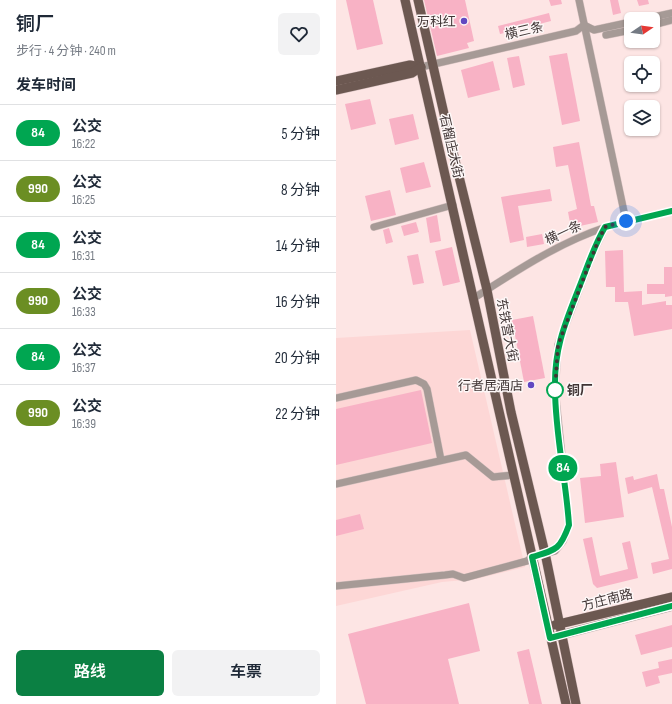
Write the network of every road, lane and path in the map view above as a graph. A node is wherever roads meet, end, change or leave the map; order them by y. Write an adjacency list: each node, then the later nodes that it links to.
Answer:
1 (405, 0): 13 (main road, 石榴庄大街)
2 (418, 0): 12 (main road, 石榴庄大街)
3 (579, 0): 9 (street)
4 (672, 13): 5 (street)
5 (660, 16)
6 (672, 20): 7 (street)
7 (660, 23)
8 (624, 24): 9 (street)
9 (584, 25): 12 (street, 横三条); 18 (street)
10 (624, 31): 11 (street)
11 (606, 35)
12 (433, 64): 13 (street, 横三条); 21 (main road, 石榴庄大街)
13 (420, 67): 14 (main road); 15 (main road); 16 (main road, 石榴庄大街)
14 (336, 81)
15 (336, 90)
16 (453, 205): 19 (street); 22 (main road, 石榴庄大街)
17 (672, 211): 18 (street, 横一条)
18 (626, 221): 20 (street, 横一条)
19 (374, 227)
20 (605, 227): 21 (street, 横一条); 27 (street)
21 (486, 290): 22 (street, 横一条); 27 (main road, 东铁营大街)
22 (474, 298): 25 (main road, 东铁营大街)
23 (336, 398): 24 (street)
24 (441, 460): 25 (street); 26 (street)
25 (514, 475): 28 (main road, 东铁营大街)
26 (336, 484)
27 (545, 553): 28 (street); 32 (main road, 东铁营大街)
28 (532, 557): 29 (street); 33 (main road, 东铁营大街)
29 (336, 586)
30 (672, 596): 32 (main road, 方庄南路)
31 (672, 606): 34 (main road, 方庄南路)
32 (560, 624): 33 (main road, 方庄南路); 34 (main road, 东铁营大街)
33 (548, 627): 35 (main road, 东铁营大街)
34 (562, 635): 35 (main road, 方庄南路); 37 (main road, 东铁营大街)
35 (550, 638): 36 (main road, 东铁营大街)
36 (566, 704)
37 (576, 704)

